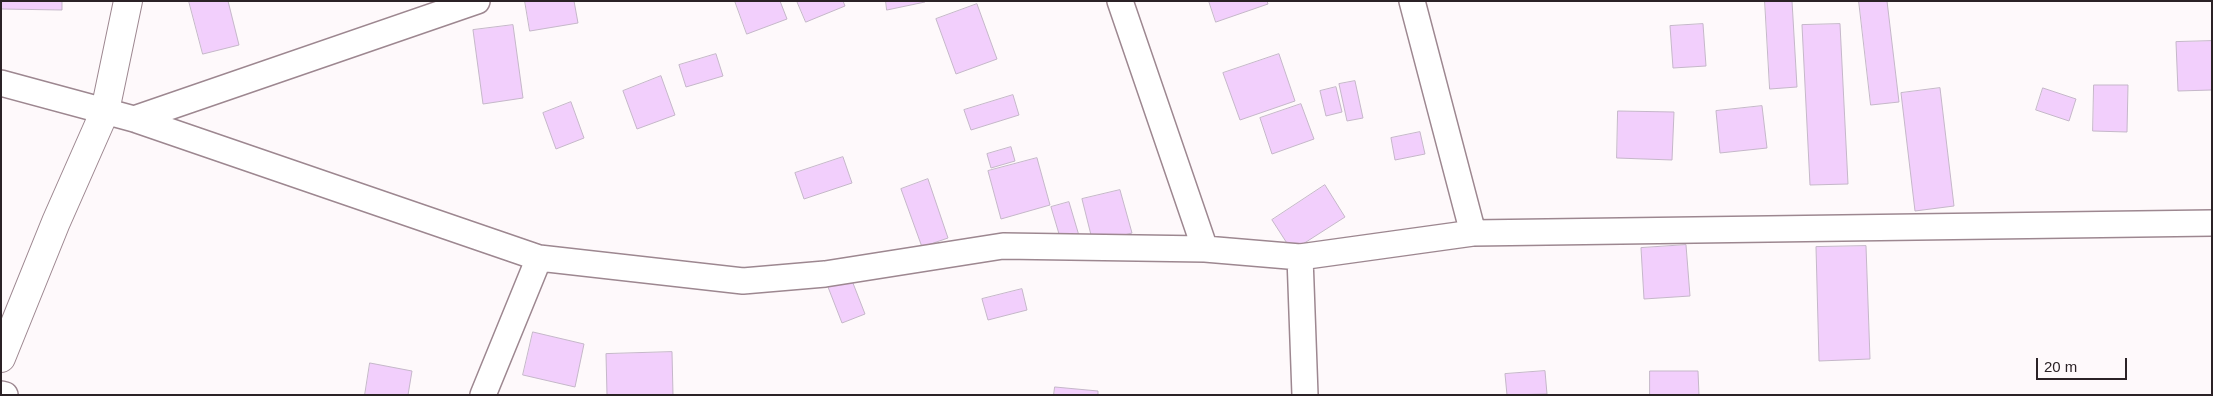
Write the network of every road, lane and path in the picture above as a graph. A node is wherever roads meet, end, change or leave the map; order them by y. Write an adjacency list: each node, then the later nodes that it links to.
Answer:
1 (128, 1): 6 (street)
2 (477, 1): 7 (street)
3 (1120, 1): 10 (street)
4 (1412, 1): 9 (street)
5 (1, 83): 6 (street)
6 (105, 111): 7 (street); 13 (street)
7 (134, 119): 11 (street)
8 (2212, 223): 9 (street)
9 (1473, 233): 12 (street)
10 (1205, 249): 11 (street); 12 (street)
11 (539, 258): 14 (street)
12 (1300, 258): 15 (street)
13 (1, 358)
14 (483, 395)
15 (1306, 395)

